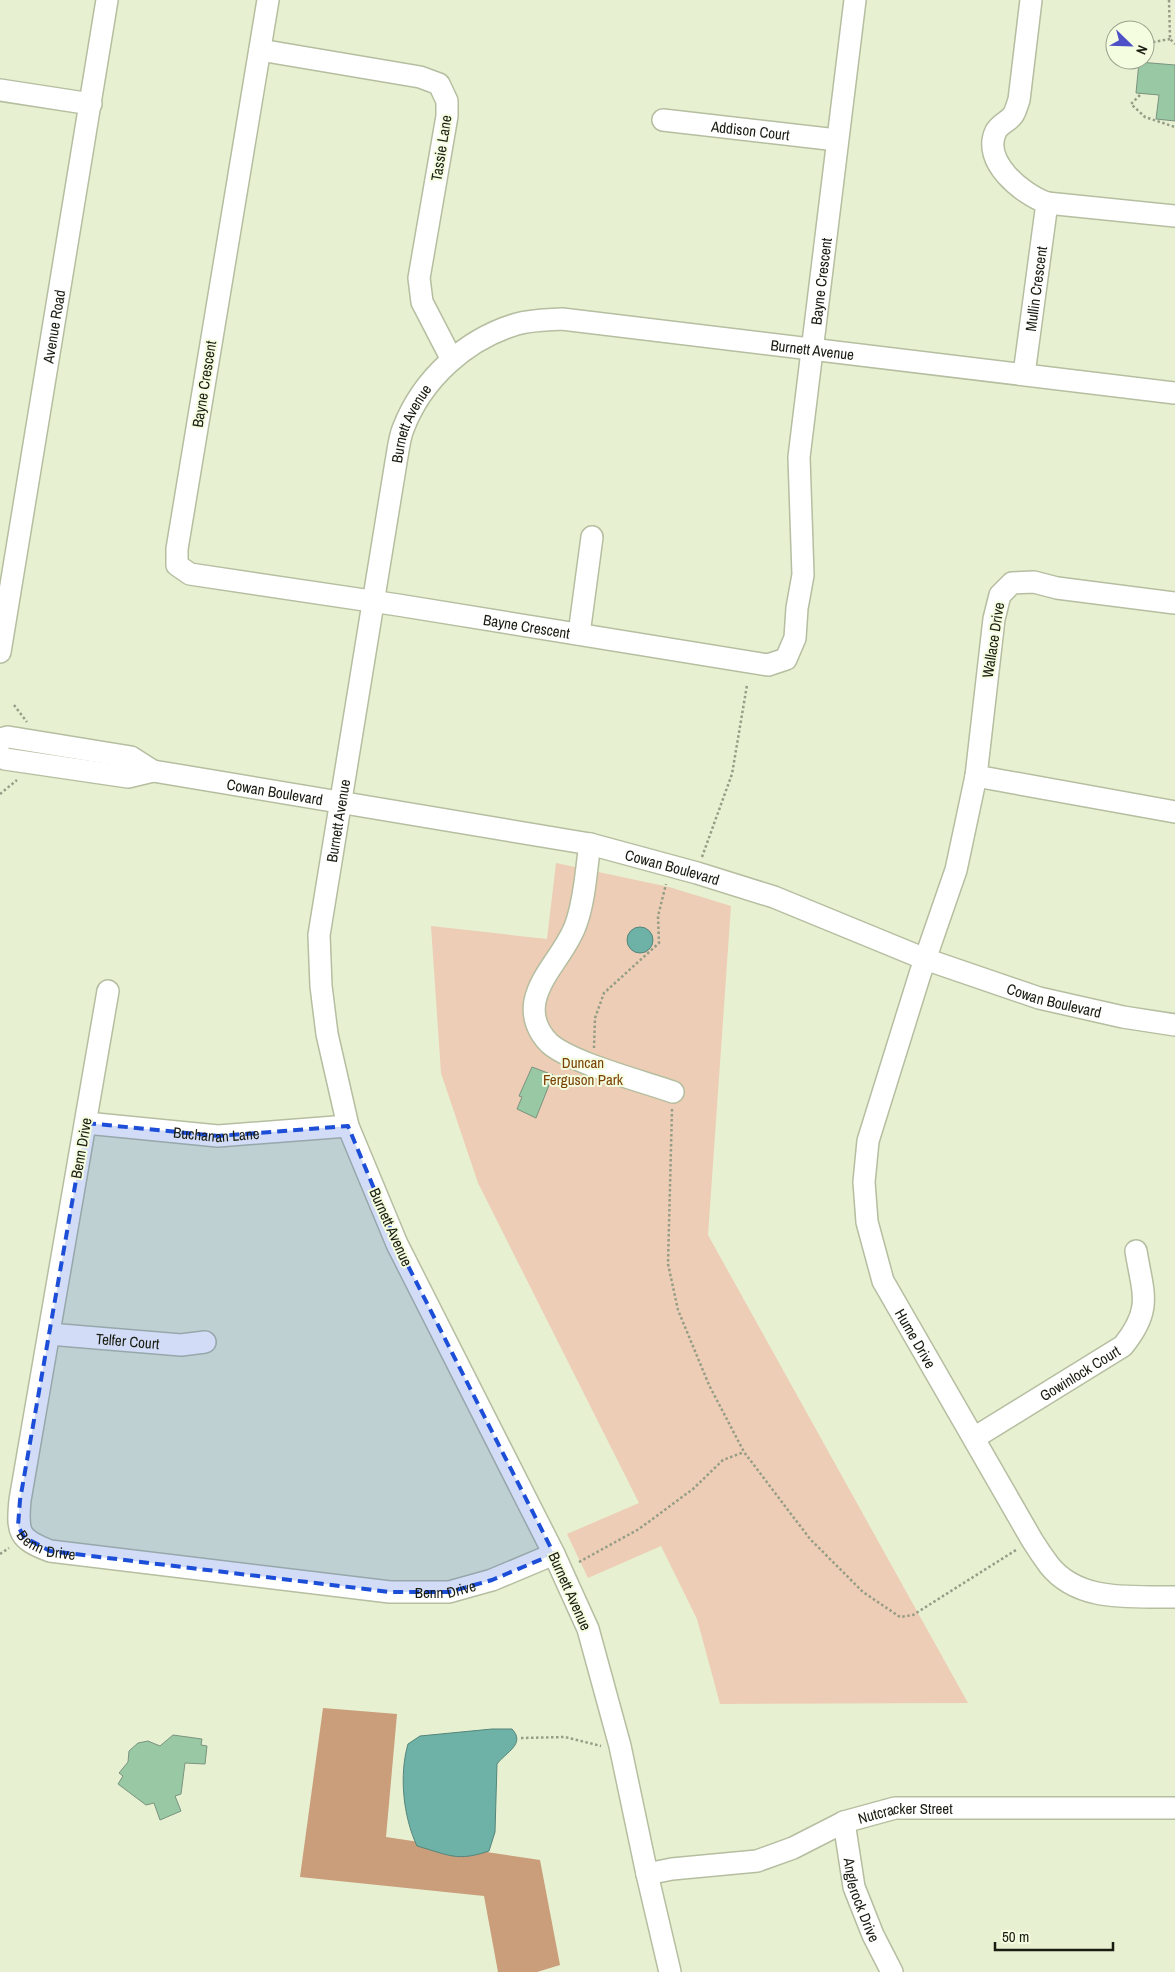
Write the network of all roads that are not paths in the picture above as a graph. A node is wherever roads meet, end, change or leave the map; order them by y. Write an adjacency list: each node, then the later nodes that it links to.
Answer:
1 (107, 0): 7 (street, Avenue Road)
2 (268, 0): 5 (street, Bayne Crescent)
3 (855, 0): 9 (street, Bayne Crescent)
4 (1031, 0): 10 (street)
5 (260, 50): 13 (street, Tassie Lane); 18 (street, Bayne Crescent)
6 (0, 90): 7 (street)
7 (91, 104): 17 (street, Avenue Road)
8 (663, 120): 9 (street, Addison Court)
9 (837, 140): 12 (street, Bayne Crescent)
10 (1047, 202): 11 (street); 14 (street, Mullin Crescent)
11 (1175, 216)
12 (813, 348): 13 (street, Burnett Avenue); 14 (street, Burnett Avenue); 20 (street, Bayne Crescent)
13 (451, 358): 18 (street, Burnett Avenue)
14 (1024, 374): 15 (street, Burnett Avenue)
15 (1175, 393)
16 (592, 537): 20 (street)
17 (8, 564): 21 (street, Avenue Road)
18 (374, 601): 20 (street, Bayne Crescent); 26 (street, Burnett Avenue)
19 (1175, 603): 25 (street, Wallace Drive)
20 (579, 634)
21 (0, 652)
22 (0, 739): 24 (street, Cowan Boulevard)
23 (0, 755): 24 (street, Cowan Boulevard)
24 (153, 771): 26 (street, Cowan Boulevard)
25 (976, 776): 27 (street); 29 (street, Wallace Drive)
26 (340, 803): 28 (street, Cowan Boulevard); 34 (street, Burnett Avenue)
27 (1175, 812)
28 (590, 844): 29 (street, Cowan Boulevard); 32 (street)
29 (925, 959): 31 (street, Cowan Boulevard); 38 (street, Hume Drive)
30 (108, 991): 33 (street, Benn Drive)
31 (1175, 1025)
32 (673, 1092)
33 (86, 1123): 34 (street, Buchanan Lane); 36 (street, Benn Drive)
34 (348, 1126): 39 (street, Burnett Avenue)
35 (1136, 1251): 38 (street, Gowinlock Court)
36 (49, 1334): 37 (street, Telfer Court); 39 (street, Benn Drive)
37 (205, 1342)
38 (974, 1438): 40 (street, Hume Drive)
39 (554, 1554): 43 (street, Burnett Avenue)
40 (1175, 1596)
41 (1175, 1808): 42 (street, Nutcracker Street)
42 (844, 1822): 43 (street, Nutcracker Street); 45 (street, Anglerock Drive)
43 (647, 1874): 44 (street, Burnett Avenue)
44 (670, 1972)
45 (892, 1972)

